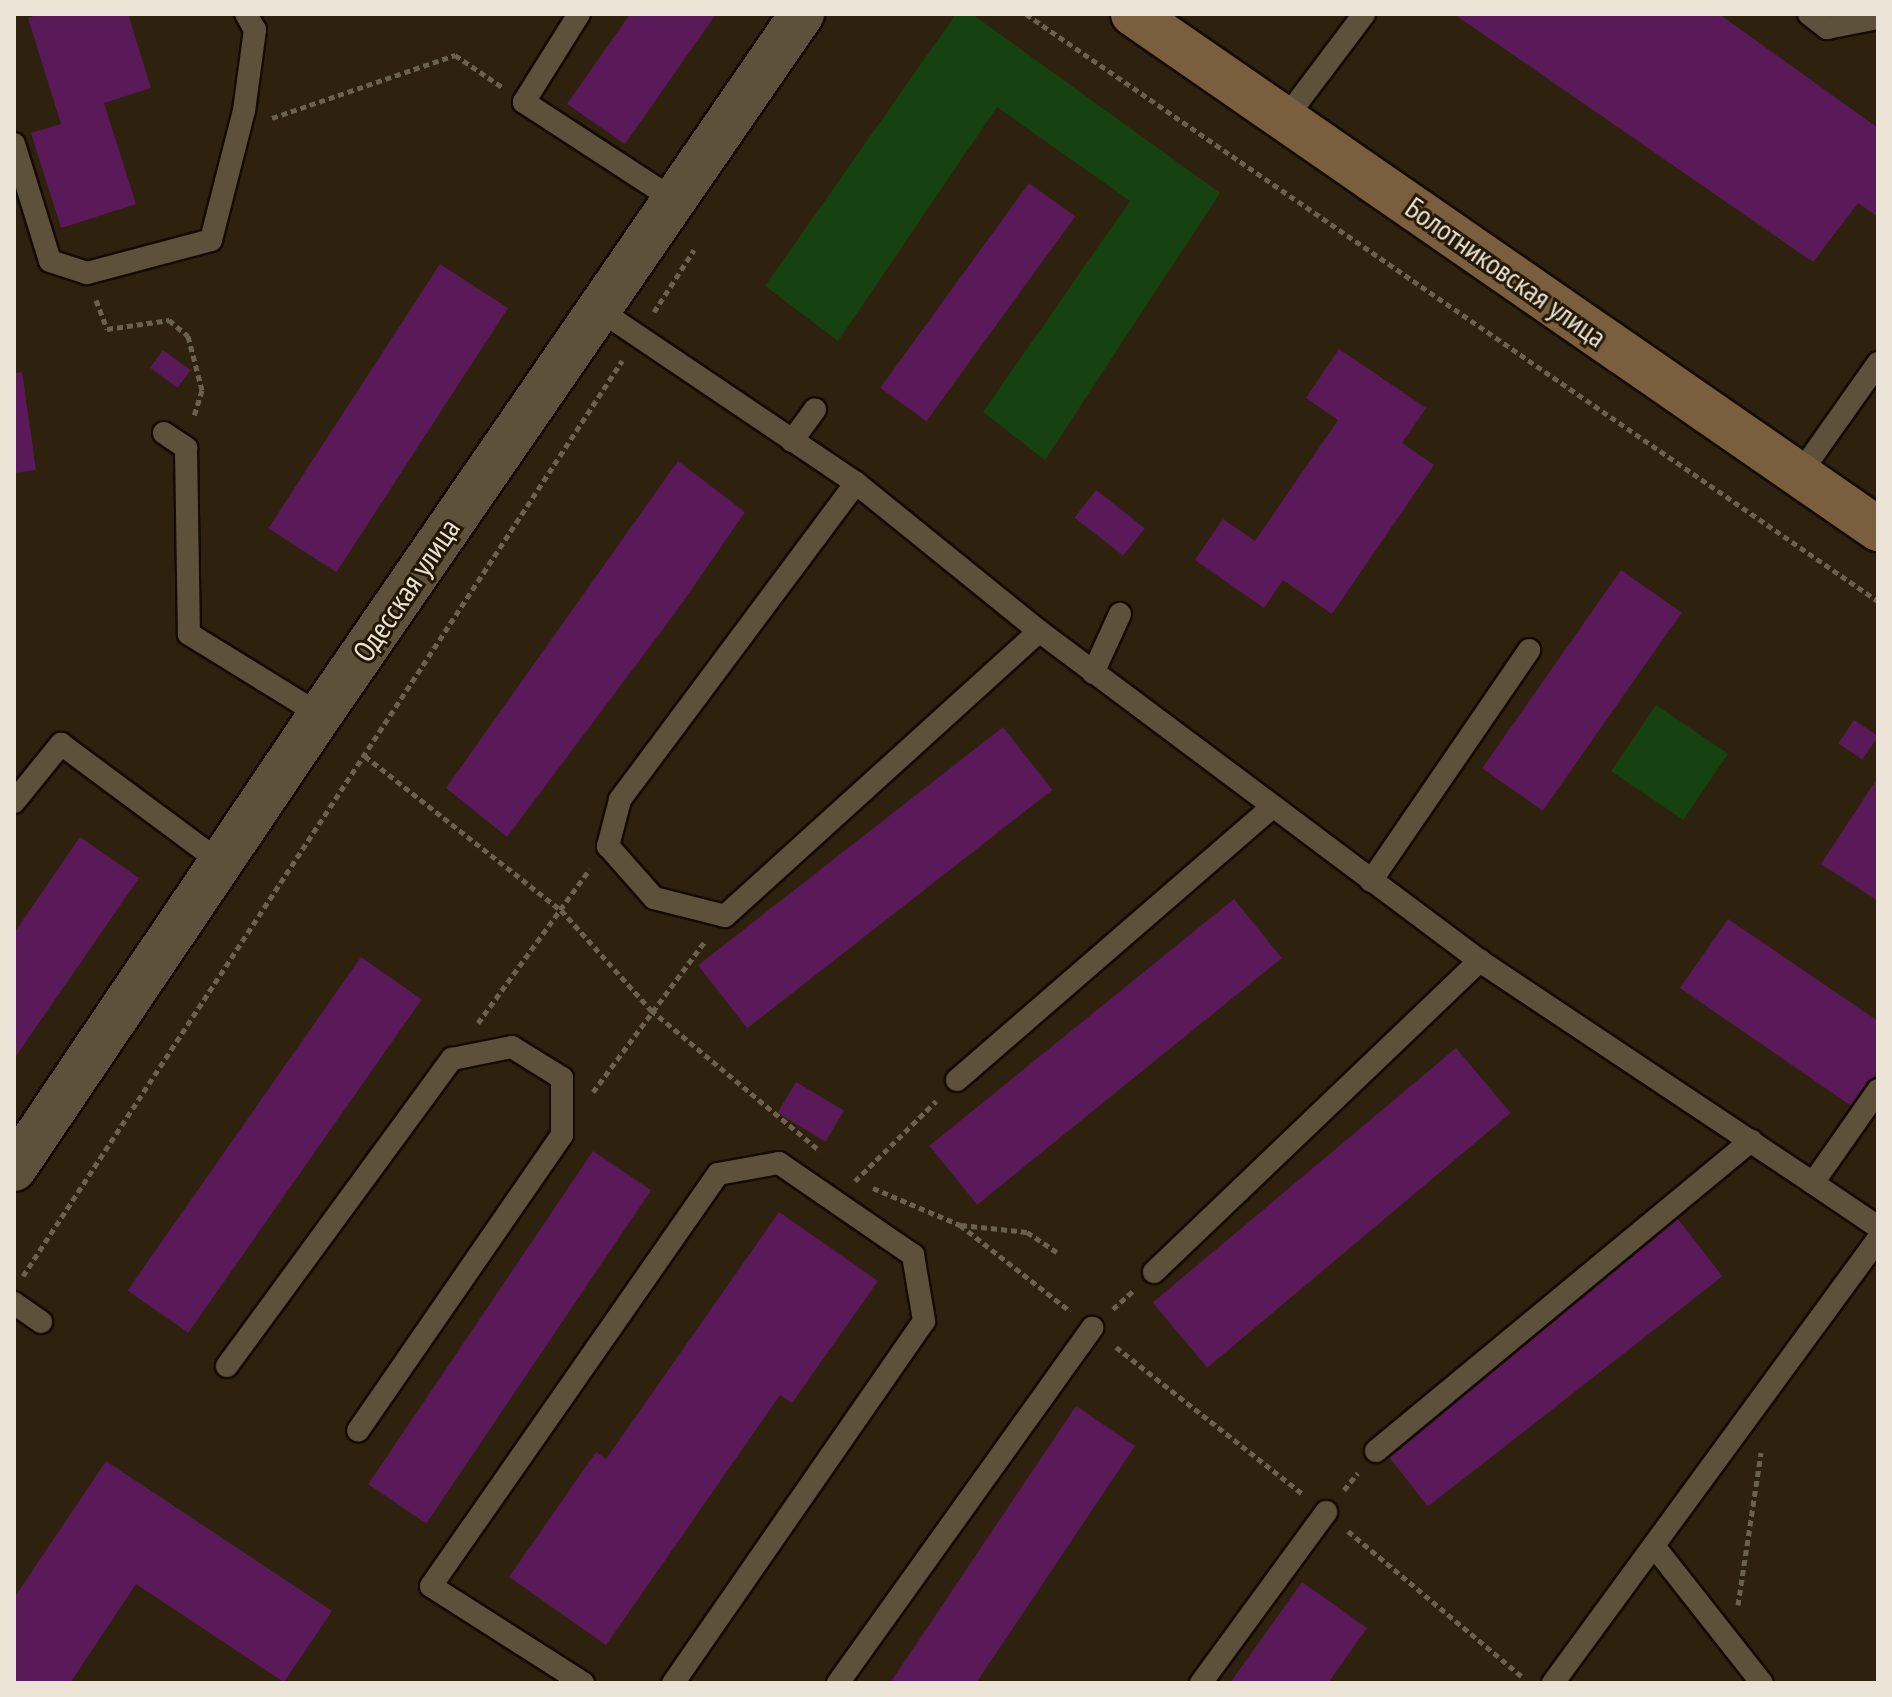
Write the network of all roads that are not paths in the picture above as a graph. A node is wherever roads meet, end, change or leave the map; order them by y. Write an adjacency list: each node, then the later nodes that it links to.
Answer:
1 (246, 14): 9 (lane)
2 (579, 14): 10 (lane)
3 (802, 14): 10 (street, Одесская улица)
4 (1133, 14): 8 (street, Болотниковская улица)
5 (1364, 14): 8 (lane)
6 (1809, 14): 7 (lane)
7 (1878, 18)
8 (1285, 119): 16 (street, Болотниковская улица)
9 (14, 144)
10 (673, 199): 11 (street, Одесская улица)
11 (598, 309): 15 (lane); 23 (street, Одесская улица)
12 (1878, 363): 16 (lane)
13 (815, 409): 15 (lane)
14 (164, 433): 23 (lane)
15 (792, 441): 17 (lane)
16 (1799, 475): 18 (street, Болотниковская улица)
17 (856, 483): 20 (lane); 20 (lane)
18 (1878, 529)
19 (1120, 614): 22 (lane)
20 (1039, 631): 22 (lane)
21 (1529, 650): 27 (lane)
22 (1093, 673): 25 (lane)
23 (320, 715): 26 (street, Одесская улица)
24 (14, 802): 26 (lane)
25 (1271, 808): 27 (lane); 29 (lane)
26 (221, 863): 32 (street, Одесская улица)
27 (1371, 881): 28 (lane)
28 (1480, 961): 31 (lane); 36 (lane)
29 (957, 1080)
30 (1878, 1090): 33 (lane)
31 (1751, 1141): 33 (lane); 42 (lane)
32 (14, 1169)
33 (1813, 1183): 34 (lane)
34 (1878, 1227)
35 (1878, 1239): 44 (lane)
36 (1154, 1272)
37 (14, 1303): 38 (lane)
38 (41, 1322)
39 (1092, 1328): 47 (lane)
40 (227, 1366): 41 (lane)
41 (358, 1431)
42 (1376, 1451)
43 (1326, 1512): 48 (lane)
44 (1654, 1546): 49 (lane); 50 (lane)
45 (583, 1683): 46 (lane)
46 (673, 1683)
47 (838, 1683)
48 (1201, 1683)
49 (1553, 1683)
50 (1762, 1683)

